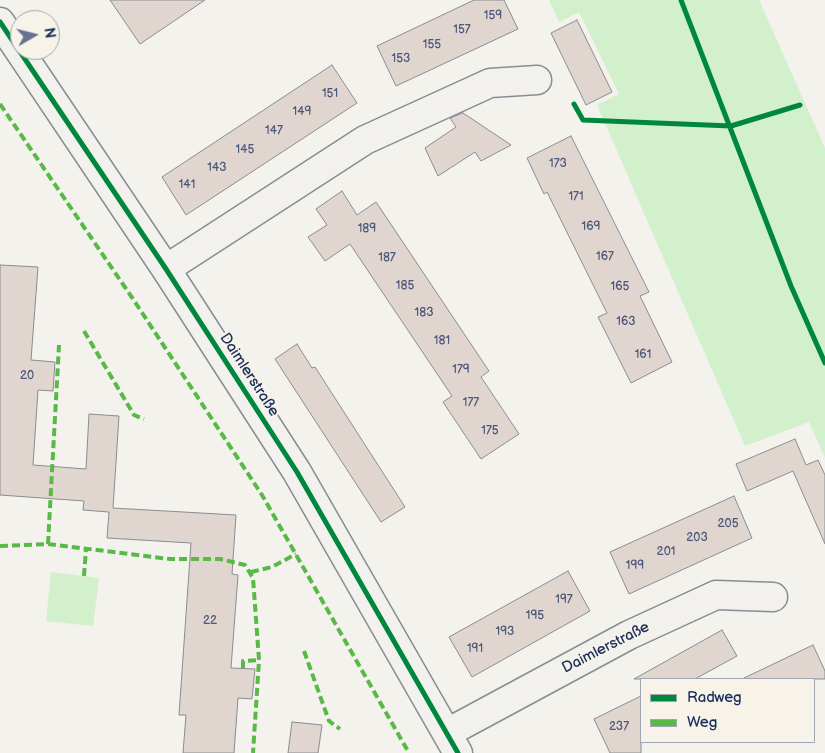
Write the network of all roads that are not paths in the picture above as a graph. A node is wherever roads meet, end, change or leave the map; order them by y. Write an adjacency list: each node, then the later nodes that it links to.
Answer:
1 (0, 22): 3 (street, Daimlerstraße)
2 (537, 80): 3 (street)
3 (166, 269): 5 (street, Daimlerstraße)
4 (773, 597): 5 (street, Daimlerstraße)
5 (452, 743)

